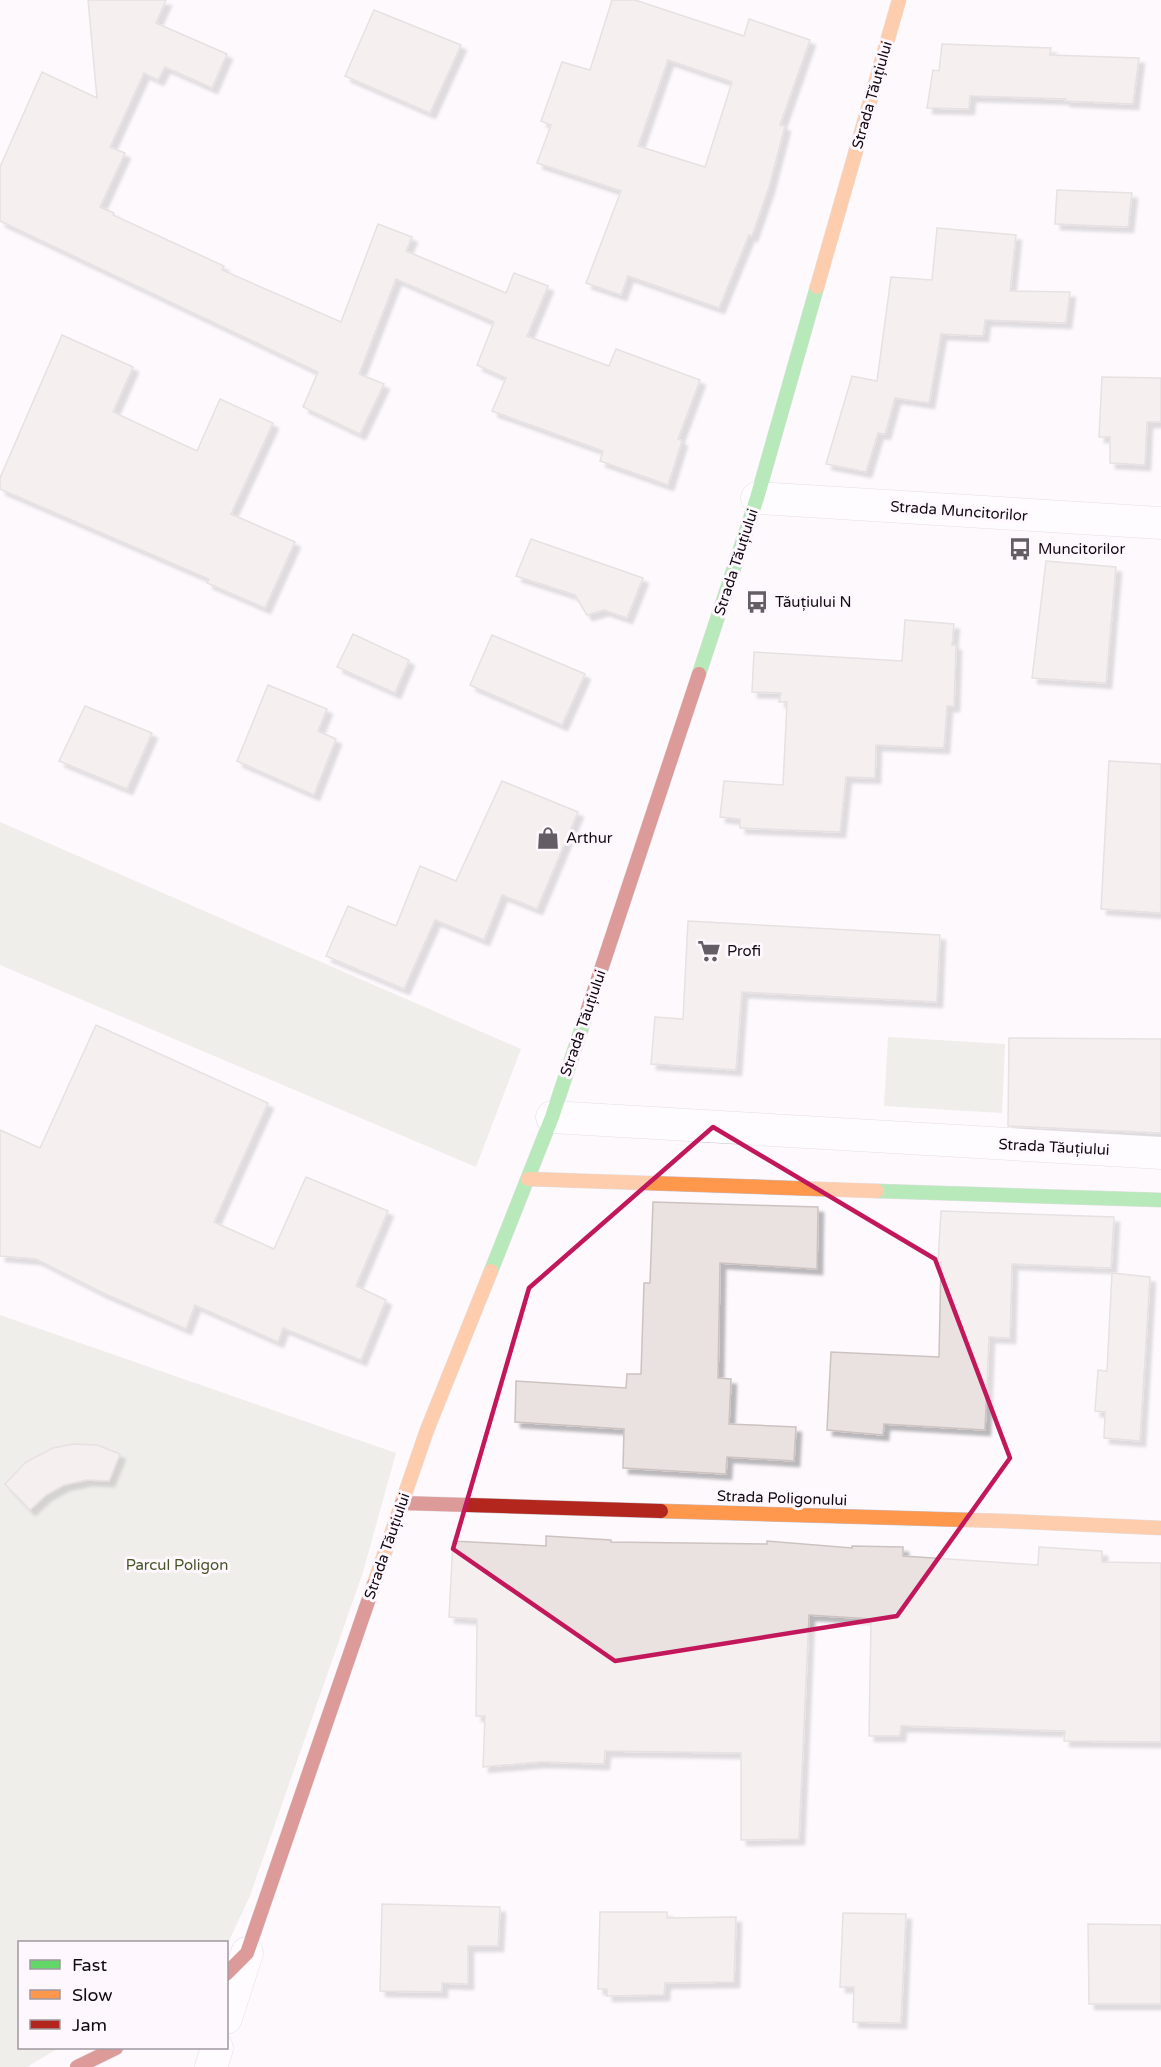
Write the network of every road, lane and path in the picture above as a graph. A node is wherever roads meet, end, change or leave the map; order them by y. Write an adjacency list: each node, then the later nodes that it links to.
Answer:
1 (899, 0): 2 (main road, Strada Tăuțiului)
2 (757, 498): 3 (street, Strada Muncitorilor); 4 (main road, Strada Tăuțiului)
3 (1161, 523)
4 (552, 1116): 5 (street, Strada Tăuțiului); 6 (main road, Strada Tăuțiului)
5 (1161, 1153)
6 (528, 1179): 7 (main road); 8 (main road, Strada Tăuțiului)
7 (1161, 1200)
8 (402, 1503): 9 (main road, Strada Poligonului); 10 (main road, Strada Tăuțiului)
9 (1161, 1528)
10 (237, 1964): 11 (street)
11 (228, 2008)
12 (114, 2049): 14 (main road)
13 (218, 2049): 15 (street)
14 (77, 2067)
15 (211, 2067)

